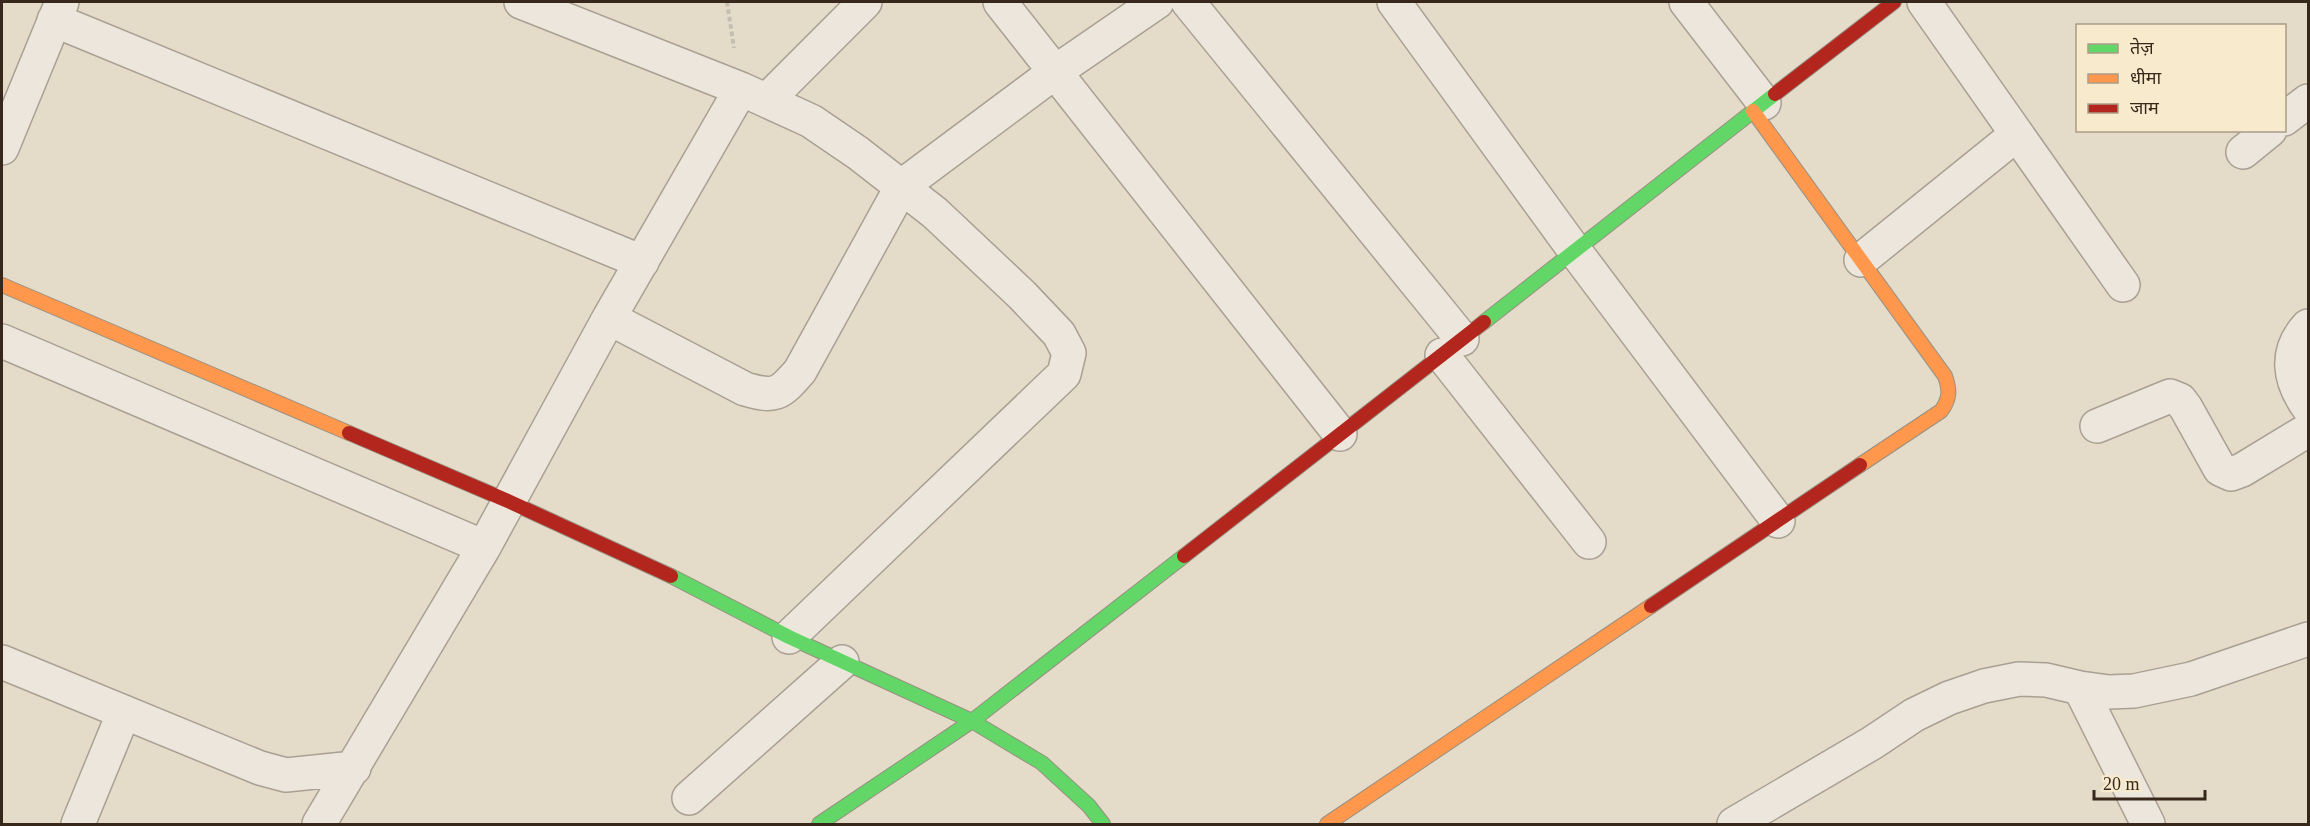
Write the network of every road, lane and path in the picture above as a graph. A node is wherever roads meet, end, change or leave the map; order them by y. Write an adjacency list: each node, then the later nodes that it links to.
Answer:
1 (521, 2): 12 (street)
2 (865, 2): 12 (street)
3 (1000, 2): 11 (street)
4 (1157, 2): 11 (street)
5 (1188, 2): 29 (street)
6 (1394, 2): 21 (street)
7 (1686, 2): 14 (street)
8 (1894, 2): 14 (street)
9 (1924, 2): 17 (street)
10 (58, 11): 18 (street); 23 (street)
11 (1055, 72): 20 (street); 33 (street)
12 (754, 95): 20 (street); 23 (street)
13 (2308, 101): 15 (street)
14 (1759, 107): 21 (street); 22 (street)
15 (2286, 118)
16 (2268, 132): 19 (street)
17 (2017, 134): 22 (street); 25 (street)
18 (2, 148)
19 (2243, 152)
20 (902, 186): 26 (street); 38 (street)
21 (1575, 251): 29 (street); 35 (street)
22 (1861, 260): 35 (street)
23 (642, 262): 26 (street)
24 (2, 285): 34 (street)
25 (2123, 285)
26 (609, 318): 34 (street)
27 (2308, 326): 30 (street)
28 (2, 341): 37 (street)
29 (1452, 347): 33 (street); 36 (street)
30 (2308, 407)
31 (2097, 426): 32 (street)
32 (2308, 430)
33 (1340, 434): 44 (street)
34 (508, 501): 37 (street); 38 (street)
35 (1778, 521): 51 (street)
36 (1589, 542)
37 (484, 547): 45 (street)
38 (789, 637): 41 (street)
39 (2308, 639): 42 (street)
40 (2, 662): 43 (street)
41 (842, 662): 44 (street); 46 (street)
42 (2080, 688): 52 (street); 53 (street)
43 (124, 712): 45 (street); 47 (street)
44 (972, 721): 49 (street); 50 (street)
45 (354, 768): 48 (street)
46 (689, 798)
47 (78, 825)
48 (319, 825)
49 (819, 825)
50 (1103, 825)
51 (1327, 825)
52 (1734, 825)
53 (2148, 825)

